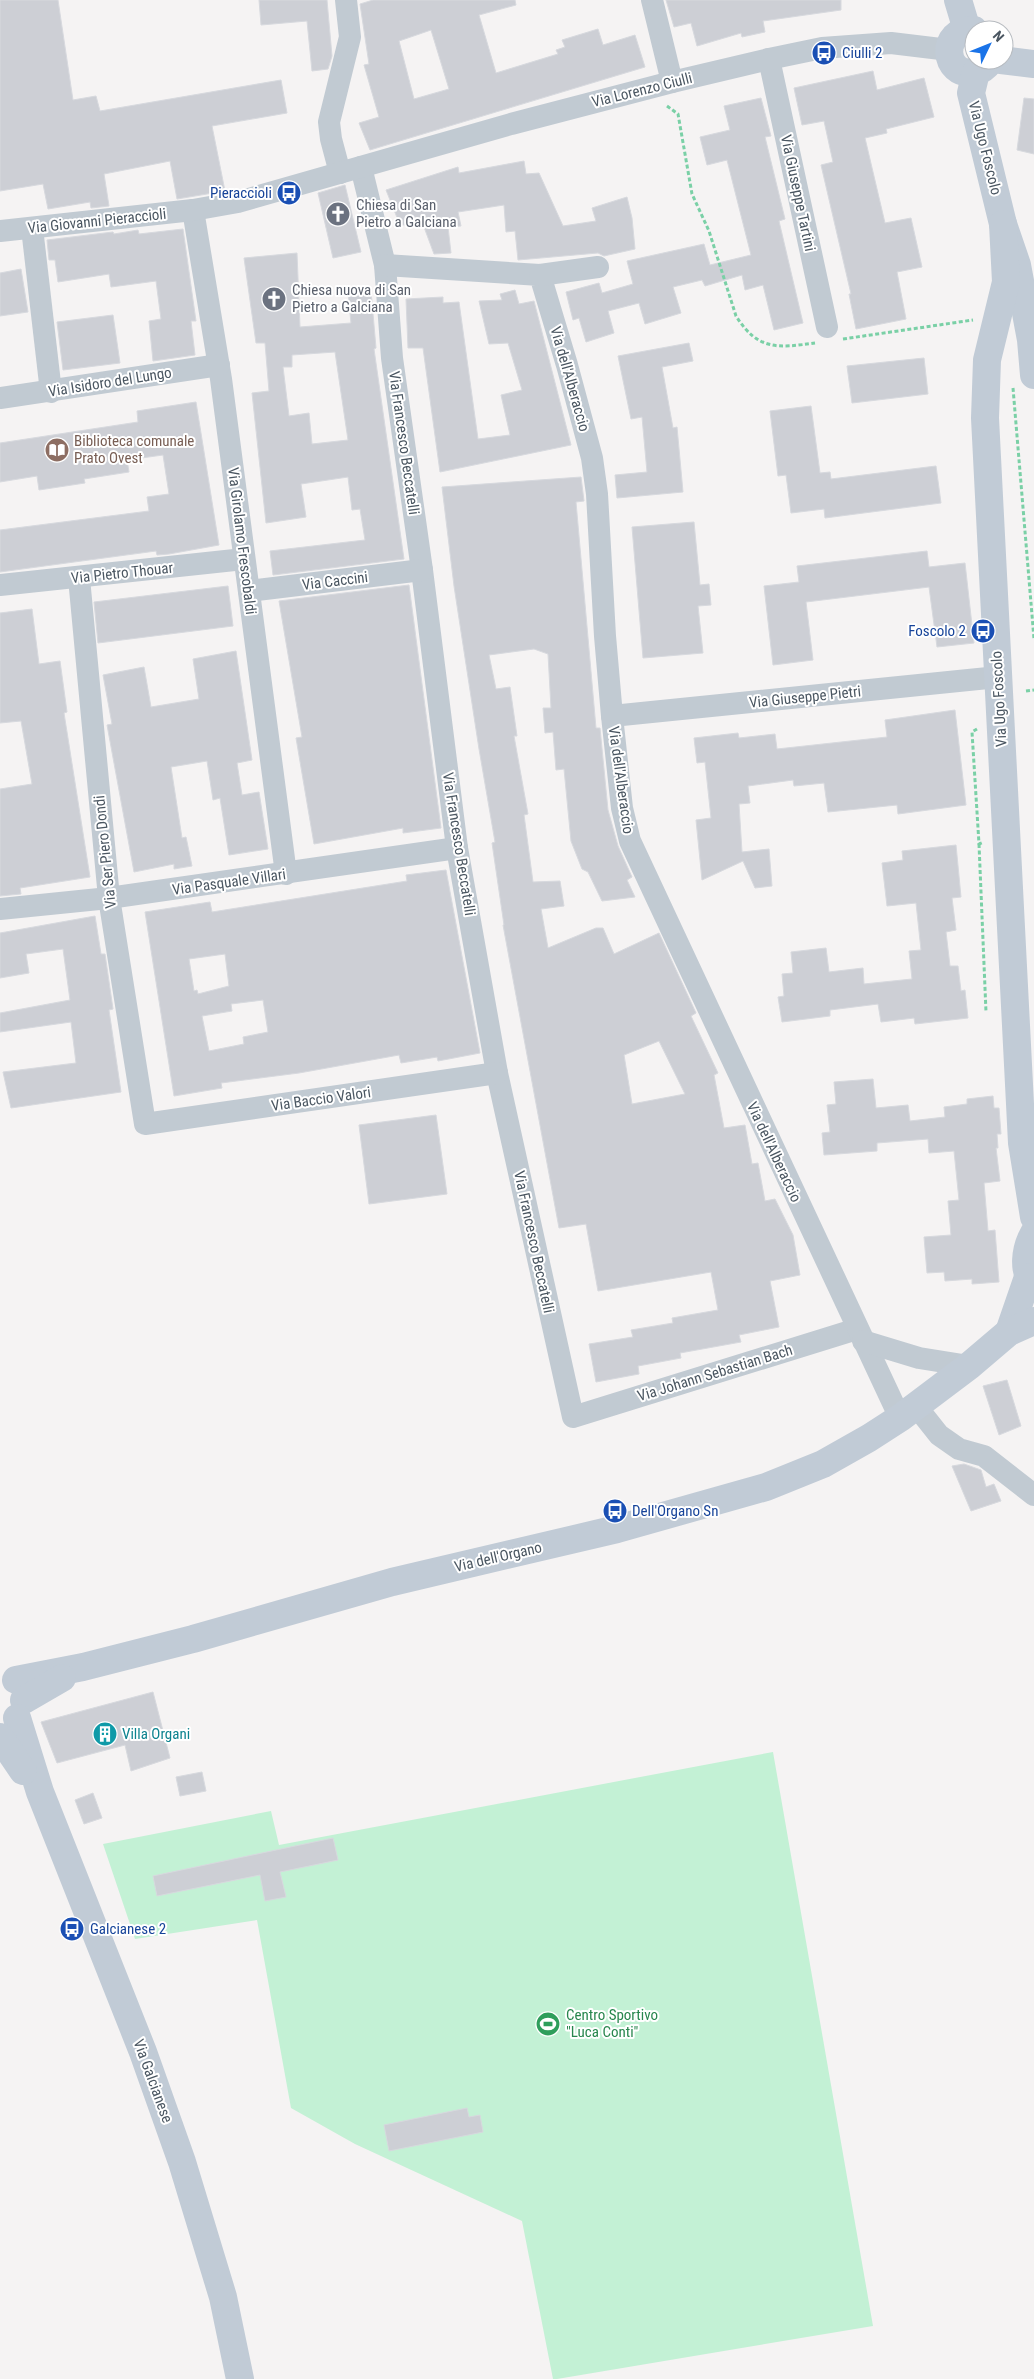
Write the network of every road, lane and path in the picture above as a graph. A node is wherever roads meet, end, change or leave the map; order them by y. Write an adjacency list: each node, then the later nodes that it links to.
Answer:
1 (346, 0): 14 (street, Via Francesco Beccatelli)
2 (652, 0): 12 (street)
3 (958, 0): 4 (street)
4 (966, 20)
5 (964, 33): 6 (street)
6 (949, 50): 7 (street, Via Lorenzo Ciulli); 10 (street)
7 (769, 59): 12 (street, Via Lorenzo Ciulli); 23 (street, Via Giuseppe Tartini)
8 (1014, 62): 9 (street)
9 (1034, 64)
10 (967, 70)
11 (981, 70): 16 (street, Via Ugo Foscolo)
12 (672, 82): 14 (street, Via Lorenzo Ciulli)
13 (666, 105): 23 (path)
14 (350, 170): 15 (street, Via Lorenzo Ciulli); 19 (street, Via Francesco Beccatelli)
15 (193, 210): 17 (street, Via Giovanni Pieraccioli); 24 (street, Via Girolamo Frescobaldi)
16 (1003, 224): 25 (street, Via Ugo Foscolo); 34 (street, Via Ugo Foscolo)
17 (32, 228): 18 (street, Via Giovanni Pieraccioli); 26 (street)
18 (0, 231)
19 (385, 265): 21 (street); 29 (street, Via Francesco Beccatelli)
20 (598, 267): 21 (street)
21 (540, 275): 37 (street, Via dell'Alberaccio)
22 (980, 320): 23 (path)
23 (829, 336)
24 (219, 365): 26 (street, Via Isidoro del Lungo); 28 (street, Via Girolamo Frescobaldi)
25 (1023, 381): 33 (path)
26 (51, 392): 27 (street, Via Isidoro del Lungo)
27 (0, 398)
28 (244, 559): 30 (street, Via Pietro Thouar); 32 (street, Via Girolamo Frescobaldi)
29 (422, 570): 32 (street, Via Caccini); 39 (street, Via Francesco Beccatelli)
30 (79, 578): 31 (street, Via Pietro Thouar); 41 (street, Via Ser Piero Dondi)
31 (0, 585)
32 (249, 592): 40 (street, Via Girolamo Frescobaldi)
33 (1034, 639)
34 (998, 677): 37 (street, Via Giuseppe Pietri); 46 (street, Via Ugo Foscolo)
35 (1034, 690): 36 (path)
36 (1026, 691)
37 (612, 716): 52 (street, Via dell'Alberaccio)
38 (979, 844): 43 (path)
39 (457, 848): 40 (street, Via Pasquale Villari); 44 (street, Via Francesco Beccatelli)
40 (286, 874): 41 (street, Via Pasquale Villari)
41 (109, 898): 42 (street, Via Pasquale Villari); 45 (street, Via Ser Piero Dondi)
42 (0, 908)
43 (986, 1012)
44 (497, 1073): 45 (street, Via Baccio Valori); 55 (street, Via Francesco Beccatelli)
45 (145, 1124)
46 (1030, 1178): 47 (street, Via Ugo Foscolo)
47 (1034, 1217)
48 (1034, 1233): 49 (street)
49 (1031, 1282): 51 (street)
50 (1034, 1321): 51 (street)
51 (1009, 1332): 53 (street)
52 (860, 1335): 53 (street); 54 (street, Via dell'Alberaccio); 55 (street, Via Johann Sebastian Bach)
53 (969, 1366): 54 (street)
54 (908, 1412): 56 (street, Via dell'Alberaccio); 57 (street, Via dell'Organo)
55 (573, 1417)
56 (1034, 1495)
57 (10, 1705): 58 (street, Via Galcianese)
58 (240, 2379)

